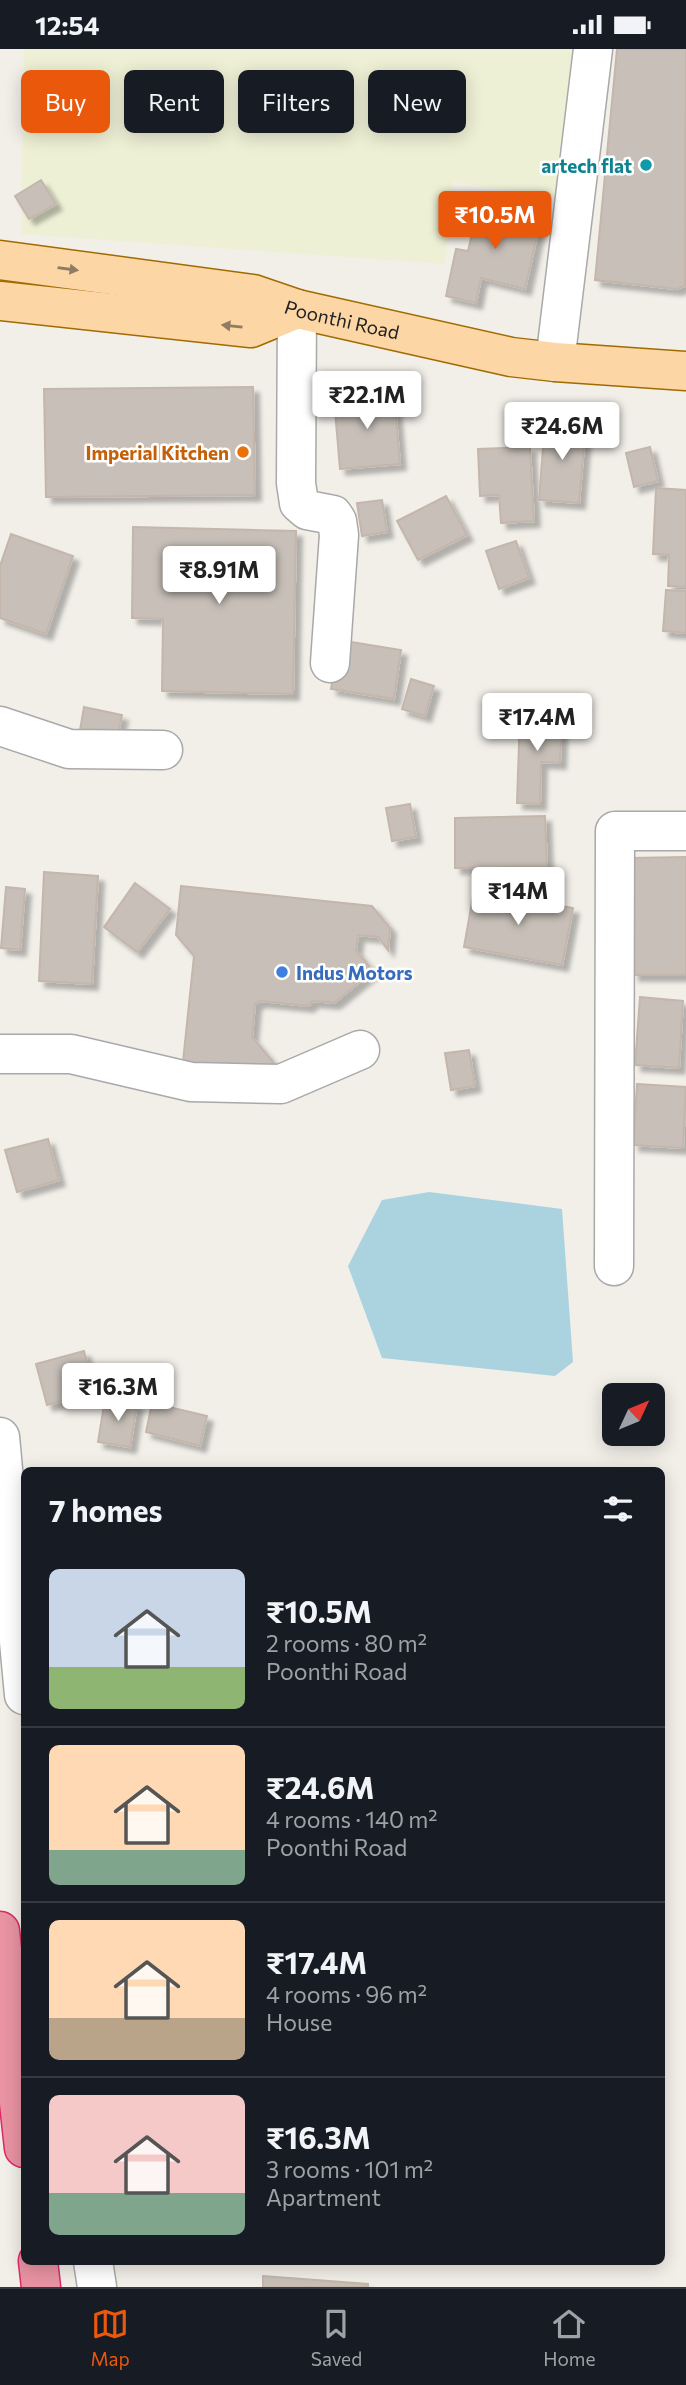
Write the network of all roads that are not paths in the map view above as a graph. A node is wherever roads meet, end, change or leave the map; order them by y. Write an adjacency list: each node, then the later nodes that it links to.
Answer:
1 (593, 49): 5 (street)
2 (0, 260): 4 (main road, Poonthi Road, one-way to 4)
3 (0, 301): 4 (main road, one-way to 3)
4 (297, 309): 5 (main road, Poonthi Road); 7 (street)
5 (555, 362): 6 (main road, Poonthi Road)
6 (686, 371)
7 (330, 663)
8 (0, 726): 9 (street)
9 (163, 750)
10 (686, 831): 13 (street)
11 (360, 1050): 12 (street)
12 (0, 1054)
13 (614, 1266)
14 (0, 1437): 15 (street)
15 (21, 1663)
16 (0, 1931): 17 (highway)
17 (21, 2121)
18 (38, 2265): 20 (highway)
19 (94, 2265): 21 (street)
20 (41, 2287)
21 (97, 2287)

